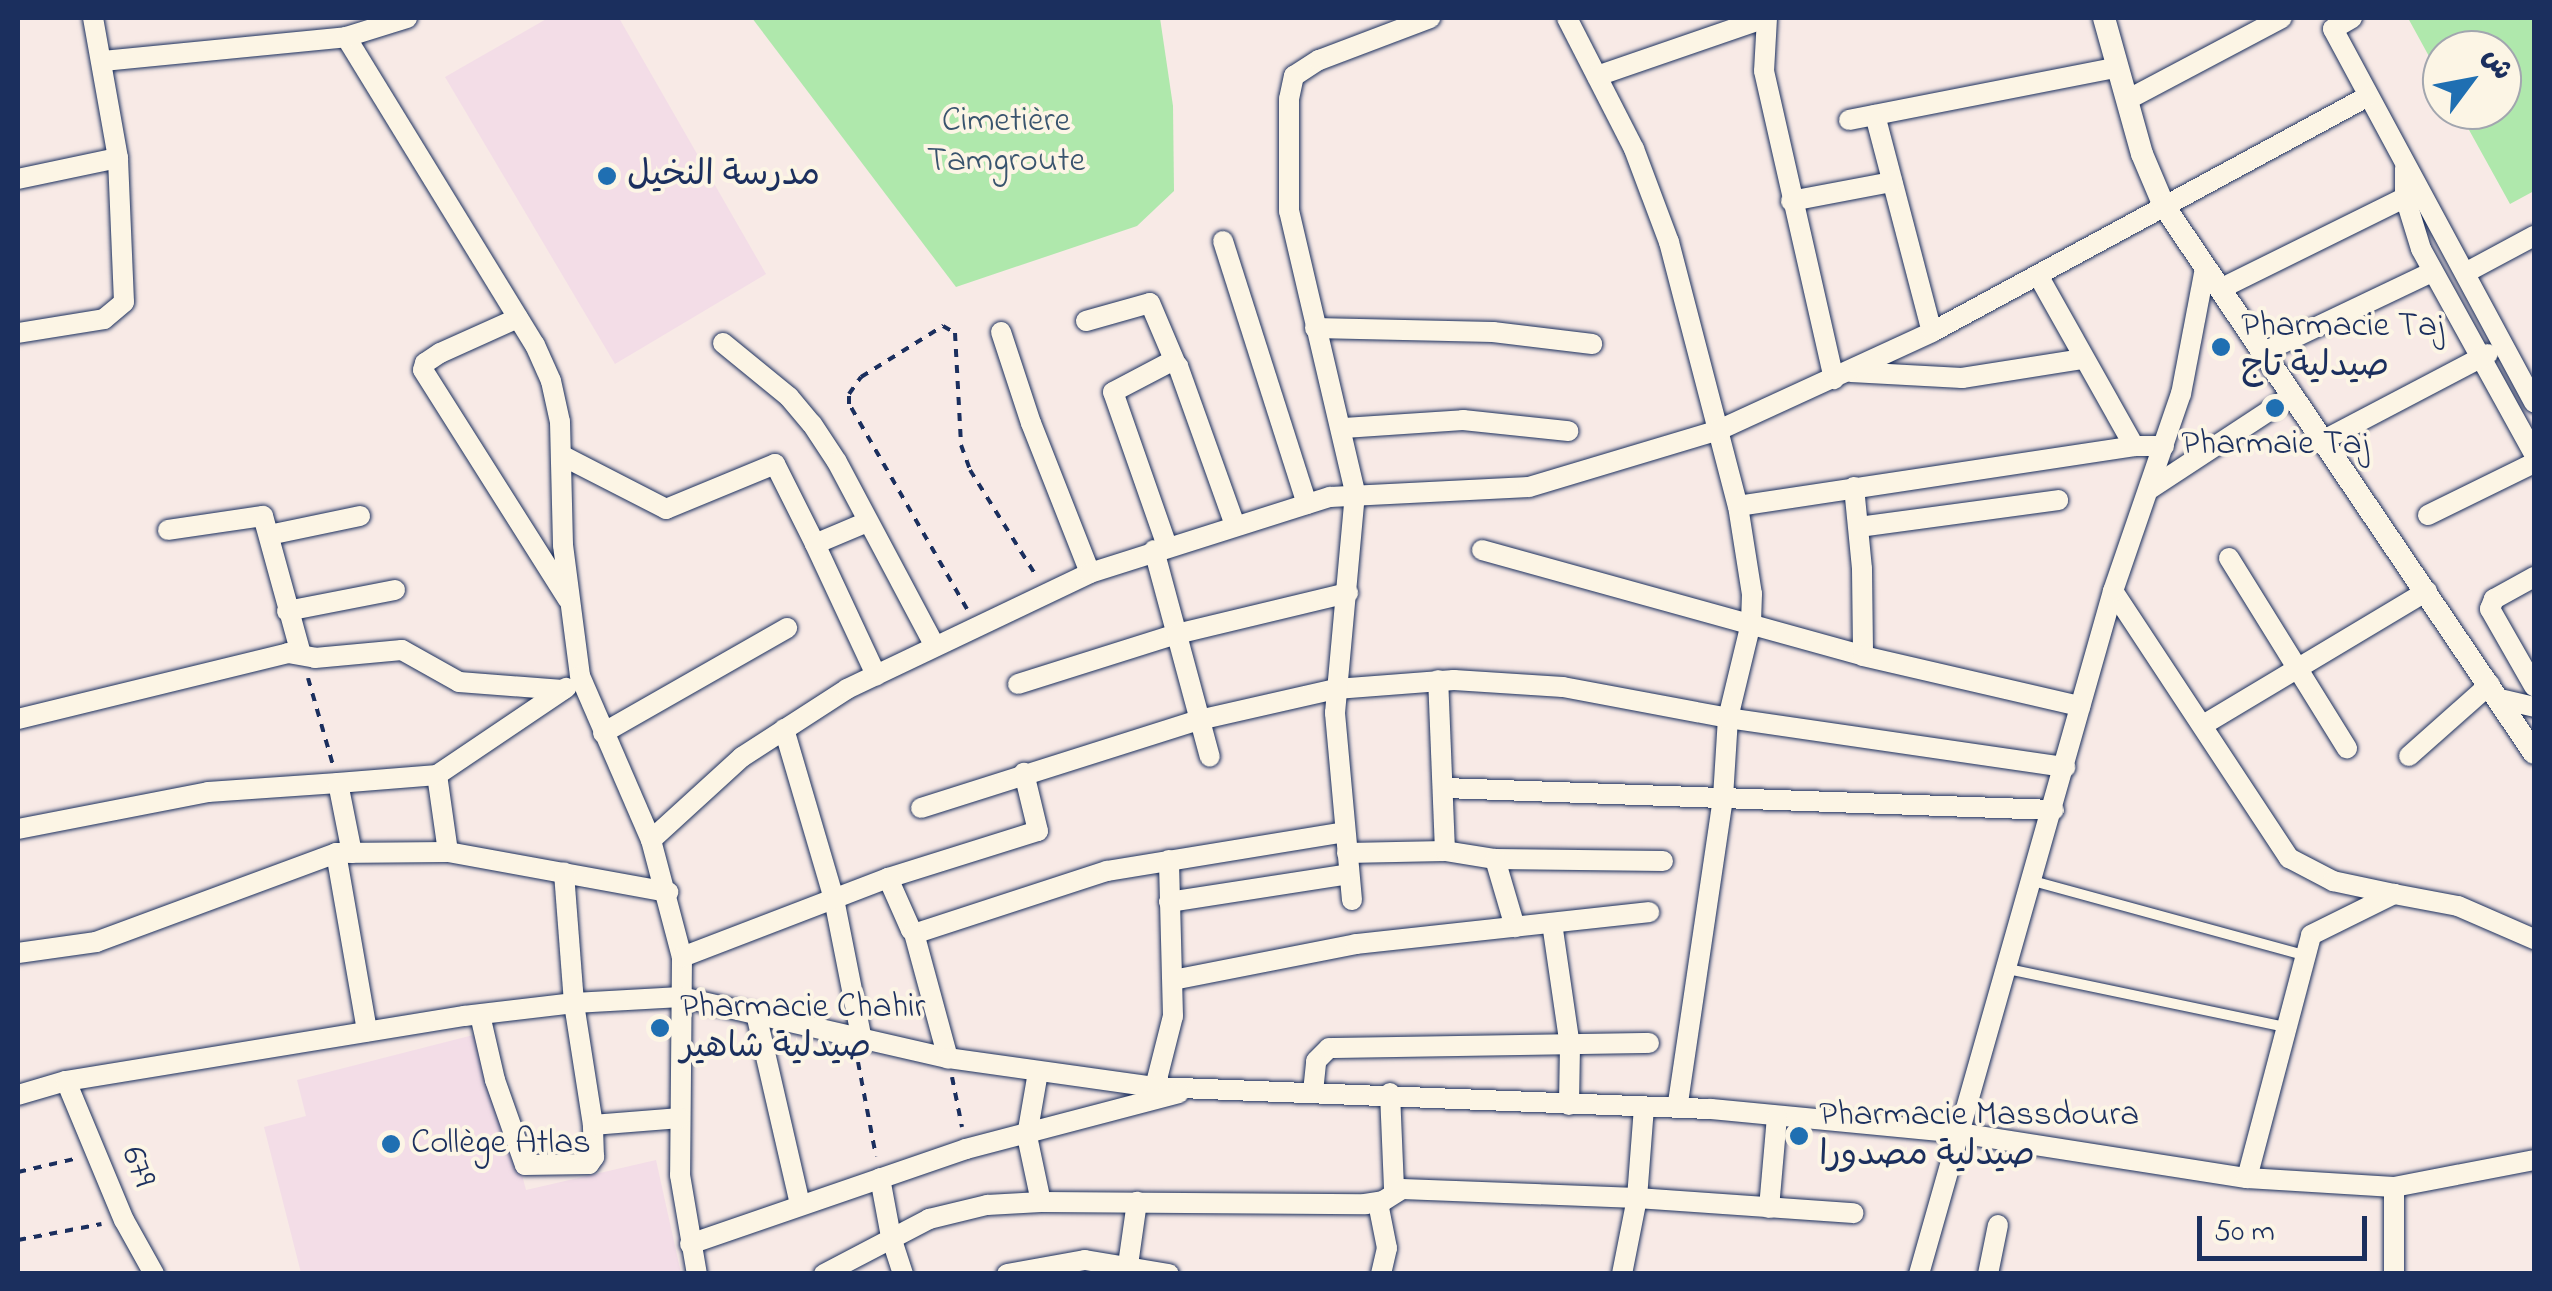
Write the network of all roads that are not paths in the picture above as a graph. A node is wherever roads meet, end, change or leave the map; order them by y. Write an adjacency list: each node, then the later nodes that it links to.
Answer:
1 (93, 18): 10 (street)
2 (406, 18): 9 (street)
3 (1430, 18): 32 (street)
4 (1567, 18): 12 (street)
5 (1766, 18): 12 (street); 21 (street)
6 (2104, 18): 11 (street)
7 (2282, 18): 14 (street)
8 (2337, 21): 13 (street)
9 (346, 38): 10 (street); 30 (street)
10 (103, 61): 17 (street)
11 (2118, 67): 14 (street); 15 (street)
12 (1597, 76): 47 (street)
13 (2367, 97): 20 (street); 22 (street)
14 (2126, 100): 22 (street)
15 (1875, 115): 16 (street); 19 (street)
16 (1849, 120)
17 (118, 158): 18 (street); 35 (street)
18 (18, 179)
19 (1892, 182): 21 (street); 34 (street)
20 (2412, 193): 26 (street); 27 (street); 29 (street)
21 (1791, 201): 43 (street)
22 (2164, 206): 25 (street); 28 (street)
23 (2534, 236): 27 (street)
24 (1223, 241): 59 (street)
25 (2205, 268): 29 (street); 51 (street)
26 (2432, 272): 39 (street); 40 (street)
27 (2465, 273): 38 (street)
28 (2038, 275): 34 (street); 41 (street)
29 (2220, 290): 39 (street)
30 (518, 318): 53 (street); 78 (street)
31 (1086, 321): 42 (street)
32 (1315, 328): 37 (street); 46 (street)
33 (1002, 332): 72 (street)
34 (1932, 332): 43 (street)
35 (18, 333)
36 (723, 344): 63 (street)
37 (1592, 344)
38 (2503, 346): 40 (street); 45 (street)
39 (2264, 352): 44 (street)
40 (2480, 358): 49 (street); 52 (street)
41 (2082, 359): 43 (street); 50 (street)
42 (1175, 362): 64 (street); 69 (street)
43 (1842, 376): 47 (street)
44 (2293, 395): 49 (street); 56 (street)
45 (2534, 402)
46 (1344, 428): 48 (street); 57 (street)
47 (1719, 430): 57 (street); 60 (street)
48 (1568, 431)
49 (2324, 440): 76 (street)
50 (2134, 446): 51 (street); 55 (street)
51 (2164, 446): 56 (street)
52 (2534, 454)
53 (560, 456): 68 (street); 78 (street)
54 (2534, 463): 61 (street)
55 (1854, 486): 60 (street); 65 (street)
56 (2150, 489): 75 (street)
57 (1355, 492): 59 (street); 77 (street)
58 (2058, 500): 65 (street)
59 (1307, 504): 64 (street)
60 (1738, 506): 80 (street)
61 (2428, 515)
62 (360, 516): 67 (street)
63 (867, 522): 68 (street); 83 (street)
64 (1236, 526): 69 (street)
65 (1859, 527): 85 (street)
66 (168, 530): 67 (street)
67 (269, 535): 79 (street)
68 (815, 544): 87 (street)
69 (1160, 548): 72 (street); 82 (street)
70 (1482, 550): 80 (street)
71 (2229, 558): 86 (street)
72 (1090, 573): 83 (street)
73 (2534, 577): 91 (street)
74 (394, 590): 79 (street)
75 (2113, 591): 94 (street); 99 (street)
76 (2427, 591): 86 (street); 93 (street)
77 (1348, 593): 82 (street); 92 (street)
78 (573, 608): 89 (street)
79 (287, 611): 84 (street)
80 (1751, 622): 85 (street); 96 (street)
81 (787, 628): 101 (street)
82 (1178, 634): 90 (street); 98 (street)
83 (935, 646): 87 (street)
84 (301, 654): 89 (street); 97 (street)
85 (1862, 656): 94 (street)
86 (2298, 669): 99 (street); 102 (street)
87 (876, 674): 100 (street)
88 (1438, 680): 92 (street); 96 (street); 110 (street)
89 (572, 683): 101 (street); 108 (street)
90 (1018, 684)
91 (2534, 686)
92 (1336, 689): 98 (street); 119 (street)
93 (2495, 691): 95 (street); 103 (street); 104 (street)
94 (2080, 706): 106 (street)
95 (2534, 708)
96 (1728, 718): 106 (street); 111 (street)
97 (18, 719)
98 (1199, 720): 105 (street); 107 (street)
99 (2203, 725): 127 (street)
100 (784, 729): 115 (street); 128 (street)
101 (602, 733): 115 (street)
102 (2346, 748)
103 (2534, 753)
104 (2409, 756)
105 (1210, 757)
106 (2065, 767): 113 (street)
107 (1024, 774): 112 (street); 124 (street)
108 (437, 775): 109 (street); 117 (street)
109 (338, 783): 114 (street); 118 (street)
110 (1445, 788): 111 (street); 116 (street)
111 (1723, 798): 113 (street); 160 (street)
112 (921, 808)
113 (2054, 810): 125 (street)
114 (18, 829)
115 (651, 840): 126 (street)
116 (1445, 851): 119 (street); 121 (street)
117 (448, 852): 118 (street); 123 (street)
118 (344, 853): 136 (street); 146 (street)
119 (1347, 853): 120 (street); 129 (street); 130 (street)
120 (1169, 860): 130 (street); 134 (street)
121 (1495, 860): 122 (street); 133 (street)
122 (1664, 861)
123 (564, 872): 126 (street); 142 (street)
124 (888, 878): 128 (street); 134 (street)
125 (2033, 881): 137 (lane); 139 (street)
126 (668, 892): 138 (street)
127 (2394, 894): 135 (street); 137 (street)
128 (834, 899): 138 (street); 147 (street)
129 (1352, 900)
130 (1169, 902): 140 (street)
131 (1649, 912): 132 (street)
132 (1552, 923): 133 (street); 149 (street)
133 (1514, 927): 140 (street)
134 (914, 932): 150 (street)
135 (2534, 939)
136 (18, 953)
137 (2304, 956): 145 (street)
138 (682, 957): 141 (street)
139 (2008, 969): 145 (lane); 164 (street)
140 (1173, 980): 153 (street)
141 (681, 998): 142 (street); 144 (street); 162 (street)
142 (574, 1003): 143 (street); 163 (street)
143 (480, 1016): 146 (street); 163 (street)
144 (757, 1018): 147 (street); 174 (street)
145 (2286, 1027): 168 (street)
146 (367, 1031): 152 (street)
147 (858, 1039): 150 (street)
148 (1650, 1043): 149 (street)
149 (1570, 1046): 155 (street); 158 (street)
150 (948, 1058): 151 (street)
151 (1038, 1072): 153 (street); 165 (street)
152 (66, 1081): 157 (street); 182 (street, 679)
153 (1156, 1086): 154 (street)
154 (1191, 1090): 155 (street); 165 (street)
155 (1313, 1092): 156 (street)
156 (1390, 1093): 158 (street); 170 (street)
157 (18, 1095)
158 (1569, 1105): 159 (street)
159 (1644, 1106): 160 (street); 171 (street)
160 (1677, 1108): 161 (street)
161 (1777, 1117): 164 (street); 175 (street)
162 (680, 1118): 163 (street); 179 (street)
163 (592, 1125)
164 (1959, 1134): 168 (street); 190 (street)
165 (1027, 1136): 167 (street); 172 (street)
166 (2534, 1160): 169 (street)
167 (880, 1178): 174 (street); 178 (street)
168 (2247, 1178): 169 (street)
169 (2394, 1187): 191 (street)
170 (1386, 1197): 171 (street); 173 (street); 188 (street)
171 (1637, 1198): 175 (street); 189 (street)
172 (1040, 1202): 173 (street); 178 (street)
173 (1137, 1202): 180 (street)
174 (800, 1204): 179 (street)
175 (1769, 1208): 176 (street)
176 (1853, 1213)
177 (1998, 1225): 181 (street)
178 (891, 1238): 184 (street); 185 (street)
179 (690, 1244): 183 (street)
180 (1128, 1265): 186 (street); 187 (street)
181 (1995, 1272)
182 (154, 1274)
183 (697, 1274)
184 (824, 1274)
185 (904, 1274)
186 (1007, 1274)
187 (1169, 1274)
188 (1381, 1274)
189 (1622, 1274)
190 (1919, 1274)
191 (2394, 1274)

